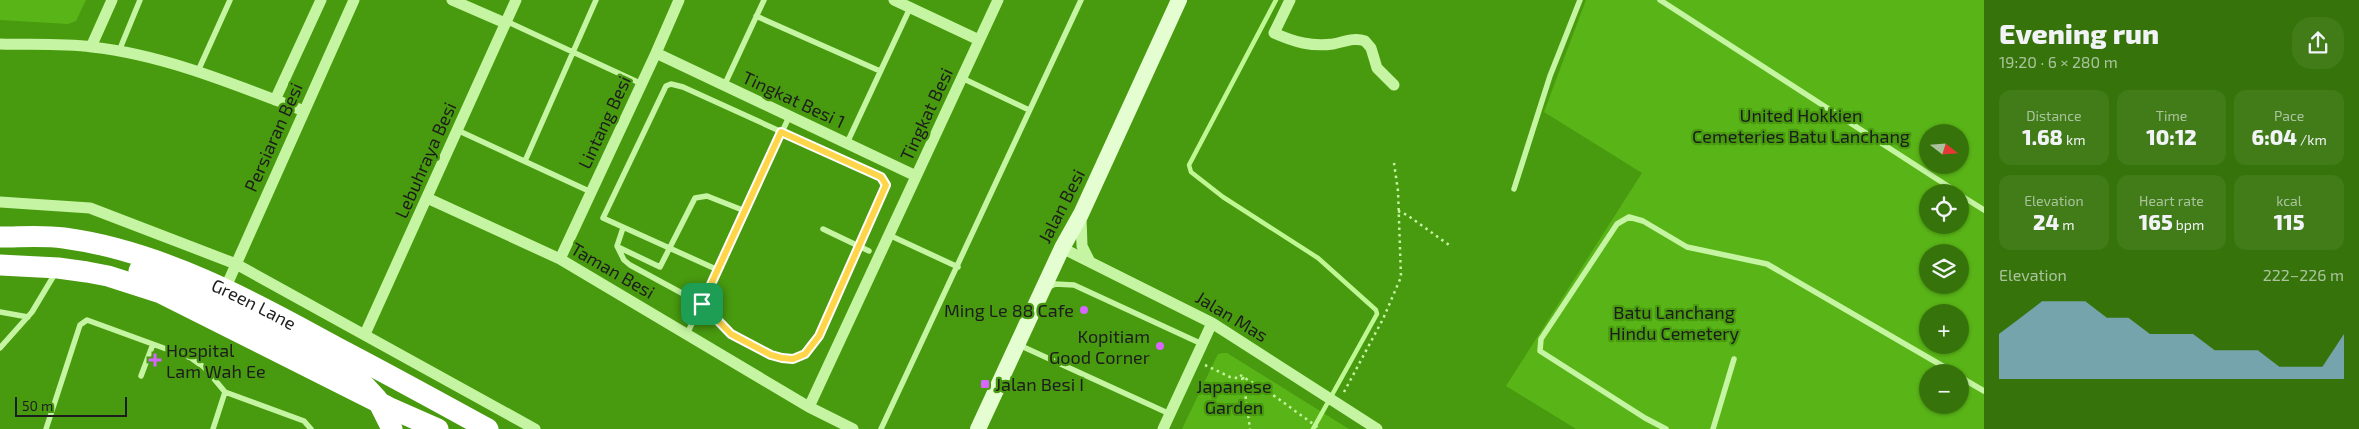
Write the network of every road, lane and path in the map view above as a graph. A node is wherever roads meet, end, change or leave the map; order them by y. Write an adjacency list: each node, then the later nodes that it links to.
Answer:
1 (112, 0): 23 (street)
2 (140, 0): 24 (lane)
3 (230, 0): 27 (lane)
4 (321, 0): 33 (street)
5 (354, 0): 35 (street, Persiaran Besi)
6 (452, 0): 20 (street)
7 (516, 0): 20 (street, Lebuhraya Besi)
8 (596, 0): 25 (lane)
9 (679, 0): 26 (street, Lintang Besi)
10 (764, 0): 19 (lane)
11 (896, 0): 18 (street)
12 (998, 0): 21 (street, Tingkat Besi)
13 (1081, 0): 34 (lane)
14 (1180, 0): 52 (street, Jalan Besi)
15 (1290, 0): 31 (street)
16 (1580, 0): 44 (lane)
17 (1660, 0): 43 (lane)
18 (910, 8): 21 (street); 28 (lane)
19 (756, 16): 28 (lane); 32 (lane)
20 (506, 22): 25 (lane); 37 (street, Lebuhraya Besi)
21 (979, 40): 29 (street, Tingkat Besi)
22 (0, 44): 23 (street)
23 (91, 47): 24 (street)
24 (119, 52): 27 (street)
25 (573, 52): 30 (lane); 40 (lane)
26 (656, 54): 30 (street, Lintang Besi); 32 (street, Tingkat Besi 1)
27 (198, 71): 33 (street)
28 (880, 71): 39 (lane)
29 (962, 78): 34 (lane); 42 (street, Tingkat Besi)
30 (642, 84): 45 (street, Lintang Besi)
31 (1394, 85)
32 (724, 86): 36 (street, Tingkat Besi 1)
33 (276, 100): 35 (street)
34 (1029, 110): 67 (lane)
35 (304, 111): 65 (street, Persiaran Besi)
36 (789, 117): 38 (lane); 39 (street, Tingkat Besi 1)
37 (457, 130): 40 (lane); 46 (street, Lebuhraya Besi)
38 (781, 132): 50 (lane); 53 (lane); 58 (lane)
39 (847, 143): 42 (street, Tingkat Besi 1)
40 (525, 161): 45 (lane)
41 (1394, 164): 51 (path)
42 (916, 176): 55 (street, Tingkat Besi)
43 (1945, 184)
44 (1514, 190)
45 (591, 192): 63 (street, Lintang Besi)
46 (427, 198): 63 (street, Taman Besi); 76 (street, Lebuhraya Besi)
47 (1969, 201): 49 (lane)
48 (0, 202): 65 (street)
49 (1984, 210)
50 (745, 211): 59 (lane); 69 (lane)
51 (1398, 211): 60 (path); 91 (path)
52 (1082, 214): 61 (street, Jalan Besi); 64 (street)
53 (623, 228): 57 (lane); 59 (lane)
54 (823, 229): 58 (lane)
55 (889, 235): 67 (lane); 92 (street, Tingkat Besi)
56 (2, 237): 70 (highway, Green Lane); 98 (highway, bridge)
57 (617, 246): 59 (lane); 72 (lane)
58 (858, 246): 62 (lane); 72 (lane)
59 (668, 247): 69 (lane)
60 (1452, 247)
61 (1062, 248): 64 (street, Jalan Mas); 71 (street, Jalan Besi)
62 (869, 251)
63 (560, 259): 77 (street, Taman Besi)
64 (1090, 262): 75 (street, Jalan Mas)
65 (236, 264): 70 (street, Persiaran Besi); 76 (street)
66 (0, 265): 68 (highway, Green Lane)
67 (958, 267): 103 (lane)
68 (58, 268): 74 (lane); 90 (highway, Green Lane)
69 (718, 270): 72 (lane)
70 (225, 289): 100 (highway, Green Lane)
71 (1042, 290): 79 (street, Jalan Besi); 80 (lane)
72 (702, 304): 77 (lane)
73 (0, 312): 74 (lane)
74 (28, 317): 81 (lane)
75 (1212, 323): 80 (street); 91 (street, Jalan Mas)
76 (365, 334): 101 (street)
77 (687, 334): 92 (street, Taman Besi)
78 (153, 344): 85 (lane); 89 (lane); 94 (lane)
79 (1017, 344): 93 (lane); 104 (street, Jalan Besi)
80 (1202, 344): 82 (street)
81 (0, 348)
82 (1195, 360): 86 (path); 93 (street)
83 (1734, 360): 110 (lane)
84 (1939, 364): 109 (lane)
85 (141, 376)
86 (1242, 377): 106 (path); 107 (path)
87 (1969, 382): 88 (lane)
88 (1984, 391)
89 (226, 392): 95 (lane); 96 (lane)
90 (358, 392): 97 (street); 99 (highway, Green Lane)
91 (1340, 405): 108 (street, Jalan Mas)
92 (809, 407): 102 (street, Taman Besi)
93 (1170, 414): 105 (street)
94 (46, 429)
95 (213, 429)
96 (311, 429)
97 (382, 429)
98 (392, 429)
99 (438, 429)
100 (488, 429)
101 (535, 429)
102 (853, 429)
103 (881, 429)
104 (978, 429)
105 (1163, 429)
106 (1250, 429)
107 (1320, 429)
108 (1377, 429)
109 (1666, 429)
110 (1713, 429)

